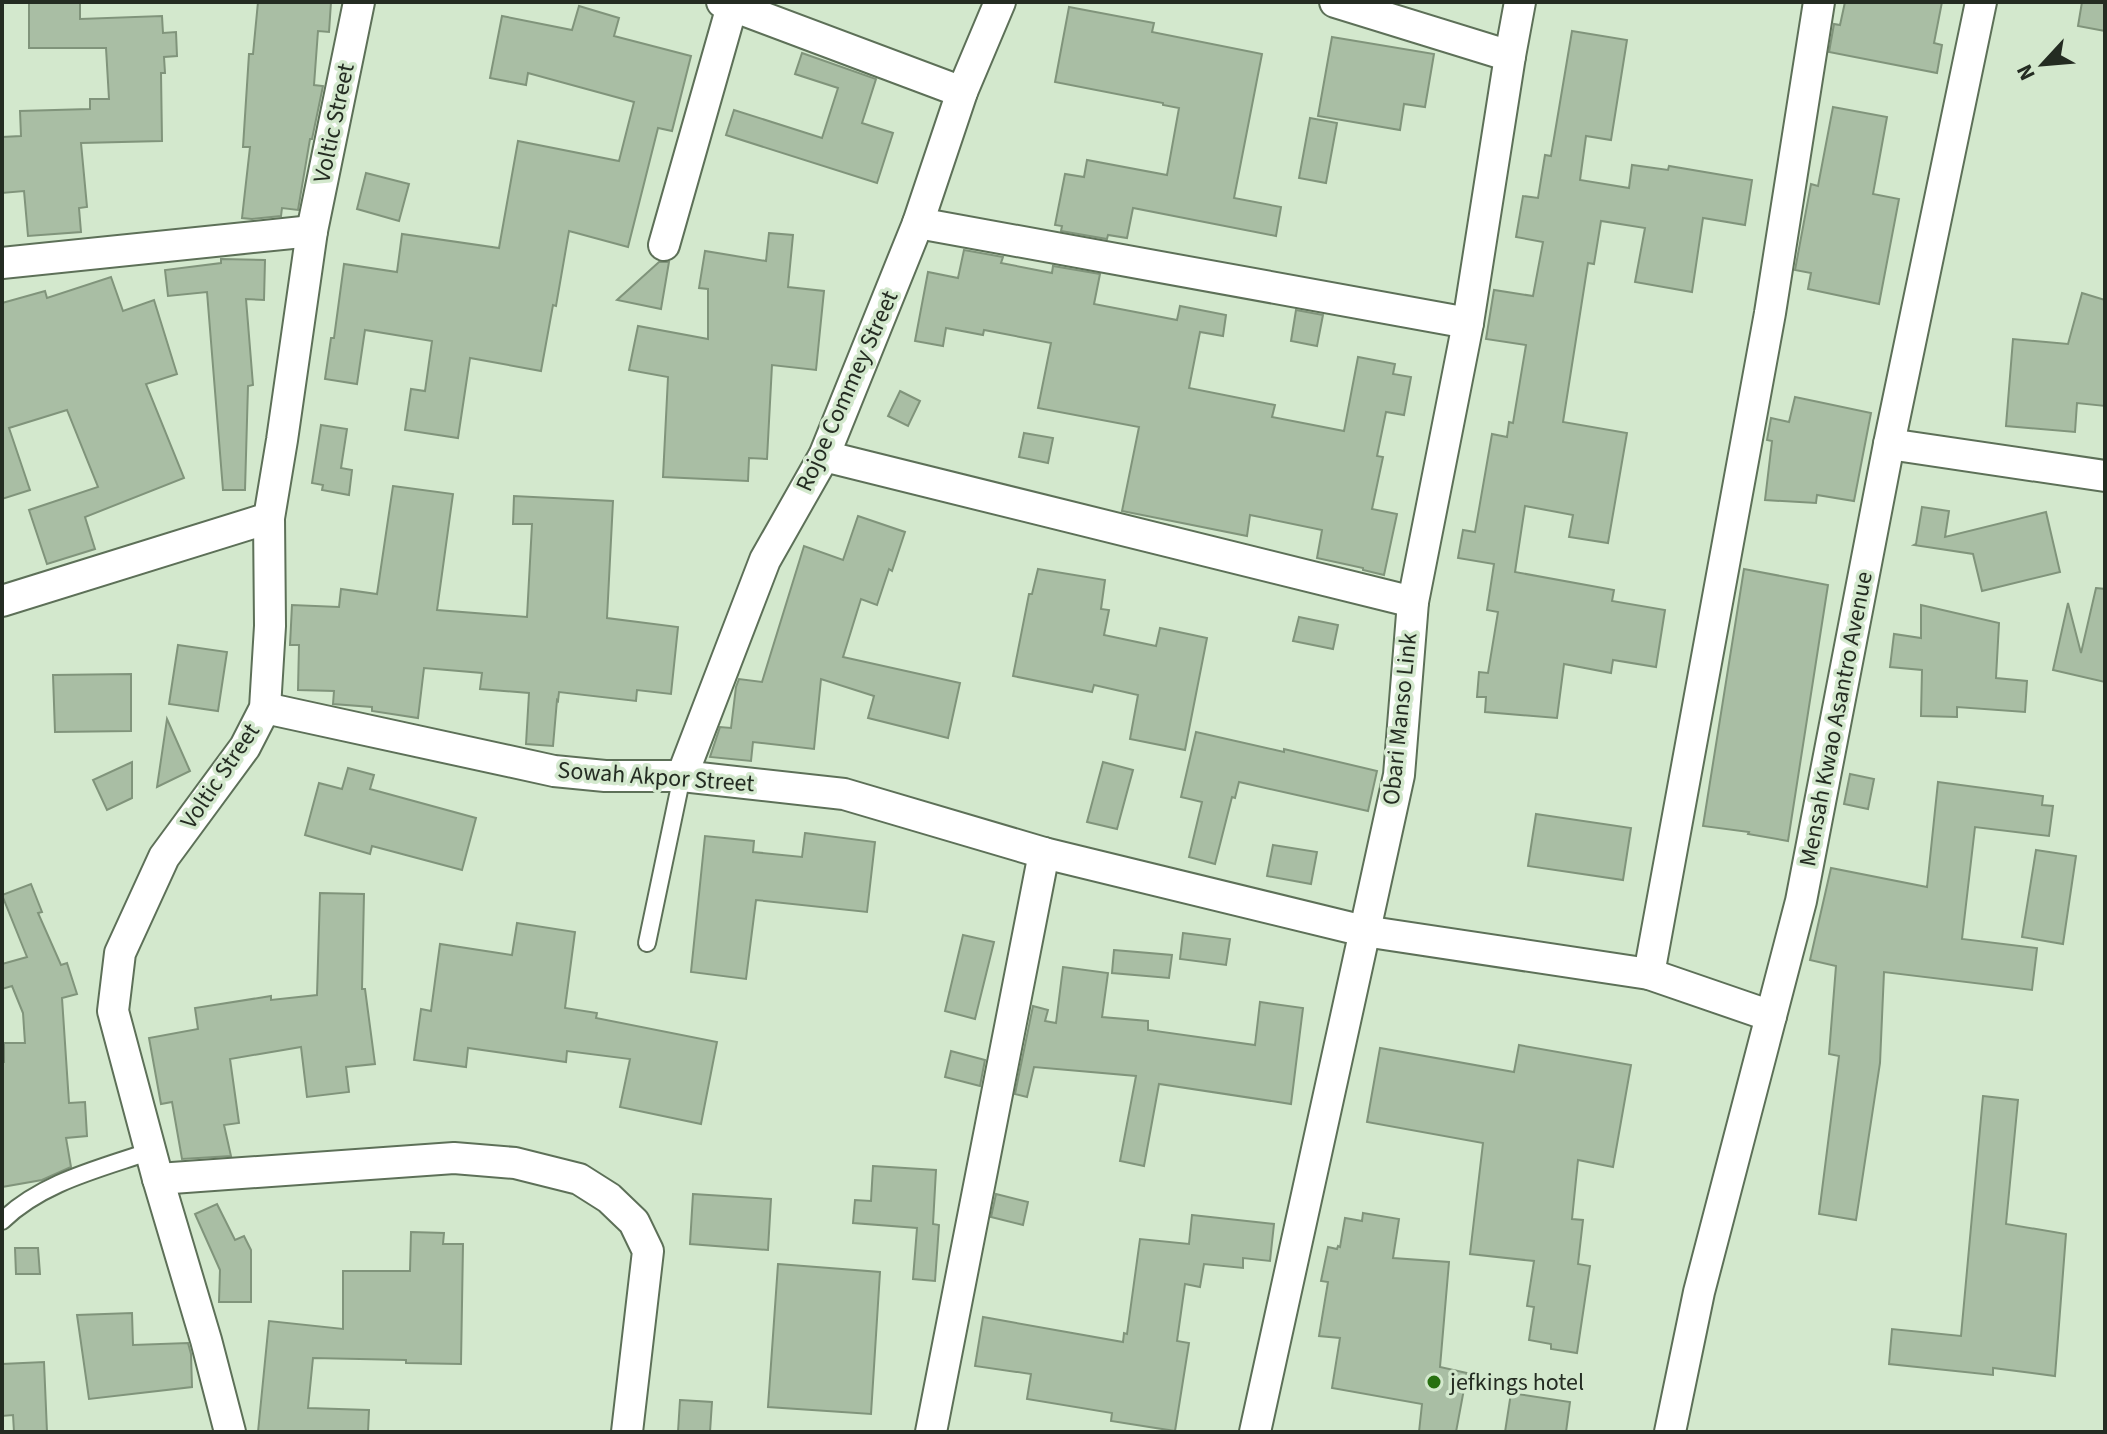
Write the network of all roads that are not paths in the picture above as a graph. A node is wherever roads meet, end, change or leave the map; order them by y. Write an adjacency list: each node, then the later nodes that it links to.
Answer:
1 (359, 2): 11 (street, Voltic Street)
2 (1000, 2): 9 (street, Rojoe Commey Street)
3 (1335, 2): 8 (street)
4 (1520, 2): 8 (street, Obari Manso Link)
5 (1819, 2): 26 (street)
6 (1981, 2): 15 (street, Mensah Kwao Asantro Avenue)
7 (727, 4): 9 (street); 12 (street)
8 (1510, 56): 14 (street, Obari Manso Link)
9 (962, 92): 10 (street, Rojoe Commey Street)
10 (918, 223): 14 (street); 16 (street, Rojoe Commey Street)
11 (312, 231): 13 (street); 18 (street, Voltic Street)
12 (664, 245)
13 (2, 263)
14 (1468, 323): 20 (street, Obari Manso Link)
15 (1889, 444): 17 (street); 27 (street, Mensah Kwao Asantro Avenue)
16 (824, 456): 20 (street); 22 (street, Rojoe Commey Street)
17 (2105, 476)
18 (269, 518): 19 (street); 21 (street, Voltic Street)
19 (2, 601)
20 (1413, 602): 24 (street, Obari Manso Link)
21 (265, 708): 22 (street, Sowah Akpor Street); 28 (street, Voltic Street)
22 (682, 776): 23 (street, Sowah Akpor Street); 25 (lane)
23 (1044, 853): 24 (street, Sowah Akpor Street); 32 (street)
24 (1364, 931): 26 (street, Sowah Akpor Street); 33 (street, Obari Manso Link)
25 (647, 943)
26 (1649, 974): 27 (street, Sowah Akpor Street)
27 (1771, 1016): 34 (street, Mensah Kwao Asantro Avenue)
28 (154, 1165): 29 (lane); 30 (street, Voltic Street); 31 (street)
29 (2, 1221)
30 (230, 1432)
31 (627, 1432)
32 (931, 1432)
33 (1255, 1432)
34 (1670, 1432)

